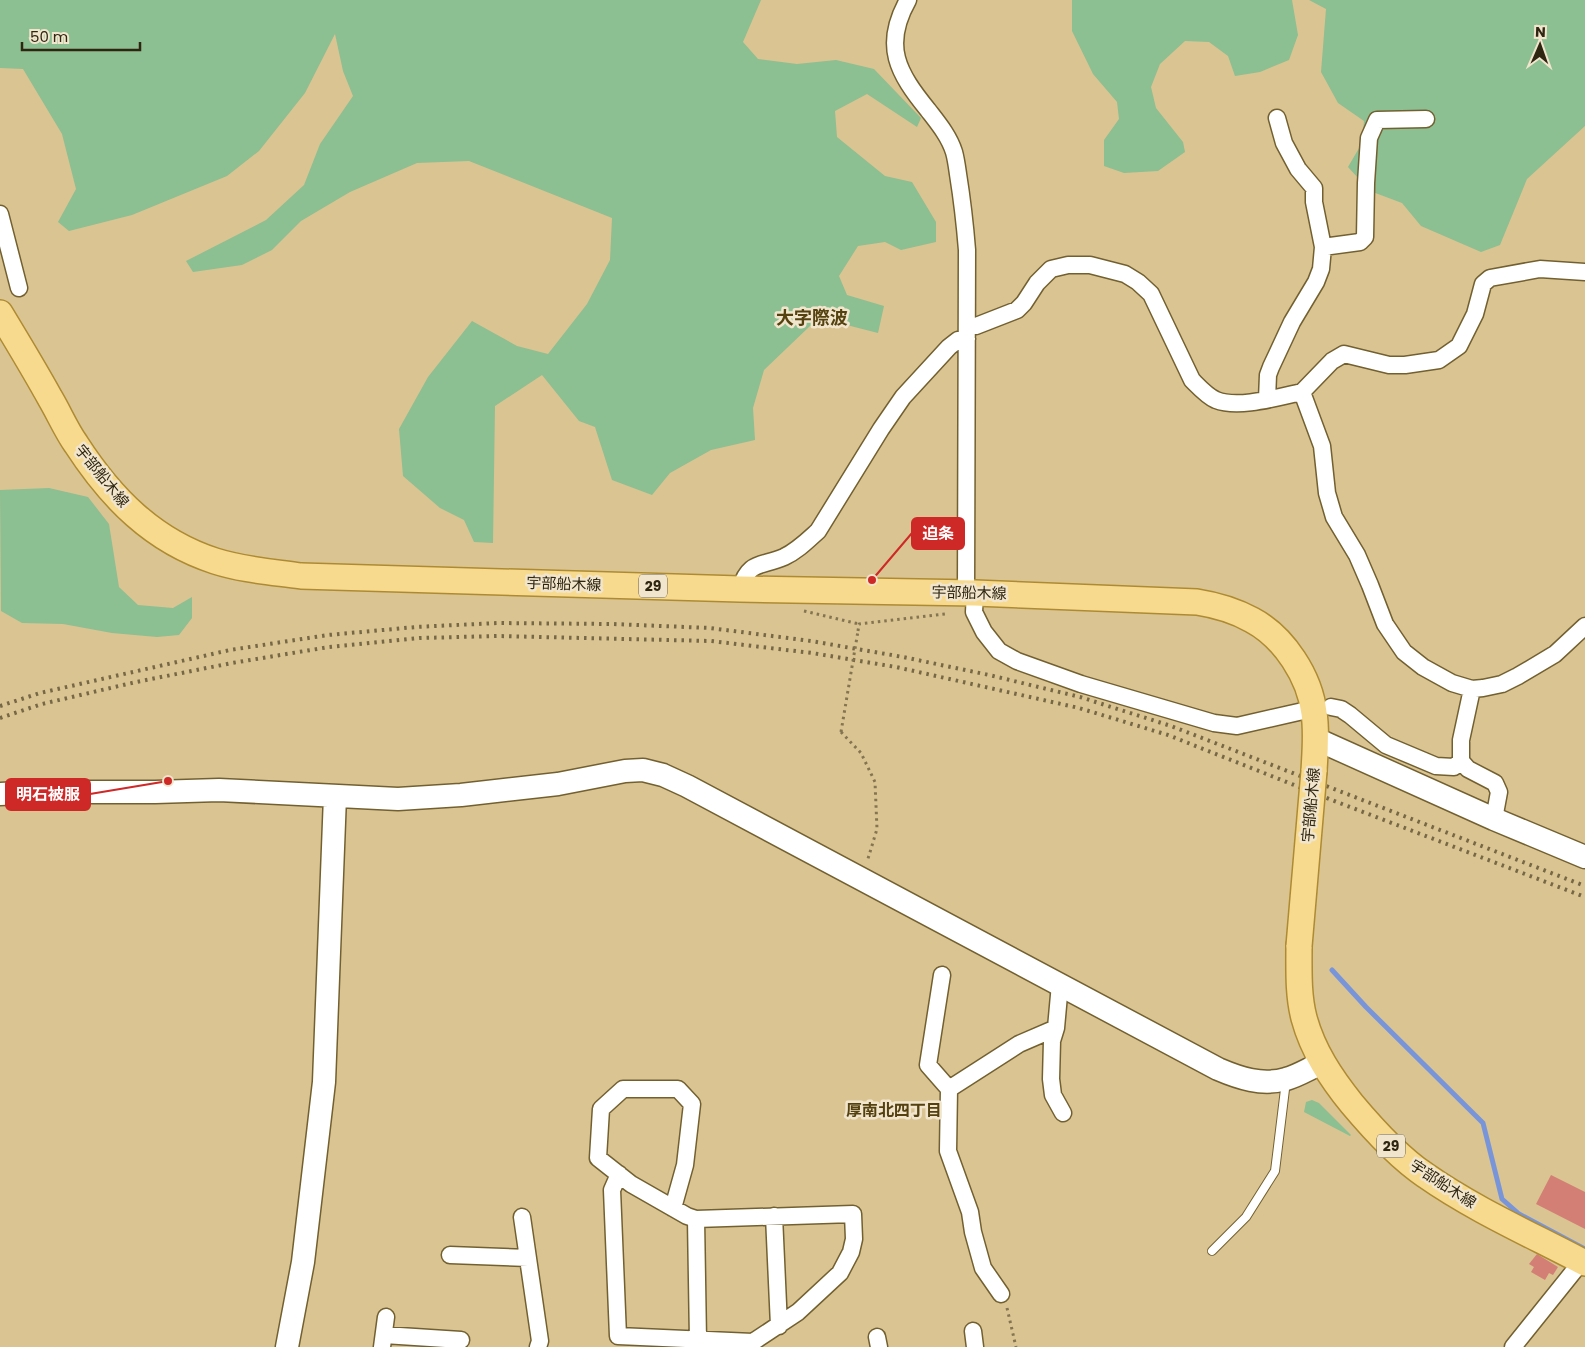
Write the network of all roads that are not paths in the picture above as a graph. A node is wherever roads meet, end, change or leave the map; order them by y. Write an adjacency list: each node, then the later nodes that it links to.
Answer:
1 (908, 0): 9 (street)
2 (1277, 118): 5 (street)
3 (1426, 120): 5 (street)
4 (0, 214): 7 (street)
5 (1323, 247): 11 (street)
6 (1585, 272): 10 (street)
7 (19, 288)
8 (0, 313): 12 (main road, 宇部船木線 / 29)
9 (967, 333): 11 (street); 12 (street); 13 (street)
10 (1302, 392): 11 (street); 15 (street)
11 (1267, 399)
12 (740, 589): 13 (main road, 宇部船木線 / 29)
13 (972, 600): 17 (street); 18 (main road, 宇部船木線 / 29)
14 (1585, 626): 15 (street)
15 (1472, 689): 19 (street)
16 (1331, 708): 19 (street)
17 (1303, 711)
18 (1316, 739): 22 (street); 27 (main road, 宇部船木線 / 29, bridge)
19 (1461, 761): 22 (street)
20 (0, 794): 21 (street)
21 (335, 796): 25 (street); 47 (street)
22 (1494, 819): 23 (street)
23 (1585, 857)
24 (942, 975): 29 (street)
25 (1060, 984): 26 (street); 28 (street)
26 (1056, 1028): 29 (street); 30 (street)
27 (1322, 1063): 28 (street); 39 (main road, 宇部船木線 / 29)
28 (1286, 1079): 36 (lane)
29 (949, 1089): 40 (street)
30 (1062, 1113)
31 (619, 1174): 32 (street); 32 (street); 44 (street)
32 (673, 1208): 35 (street)
33 (774, 1216): 35 (street); 42 (street); 42 (street)
34 (522, 1217): 38 (street)
35 (696, 1219): 44 (street)
36 (1212, 1251)
37 (450, 1255): 38 (street)
38 (528, 1258): 48 (street)
39 (1583, 1262): 49 (street)
40 (1001, 1294)
41 (386, 1317): 45 (street)
42 (779, 1326): 46 (street)
43 (461, 1340): 45 (street)
44 (698, 1340): 46 (street)
45 (383, 1341)
46 (753, 1345)
47 (287, 1347)
48 (538, 1347)
49 (1513, 1347)

